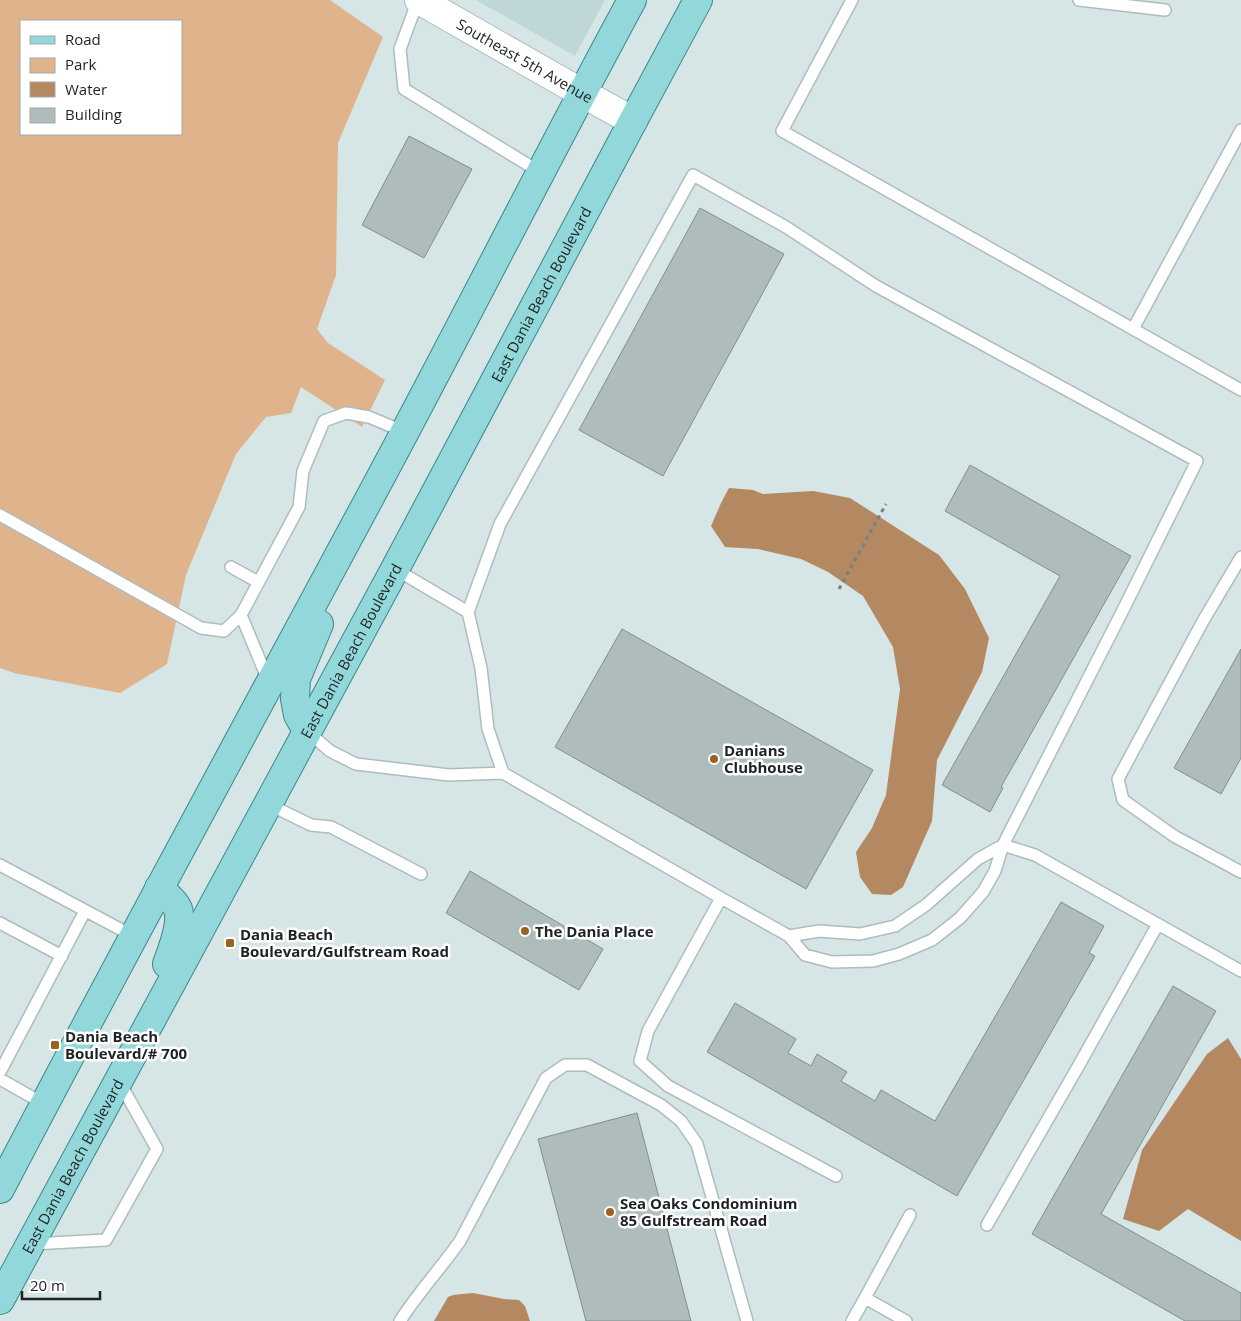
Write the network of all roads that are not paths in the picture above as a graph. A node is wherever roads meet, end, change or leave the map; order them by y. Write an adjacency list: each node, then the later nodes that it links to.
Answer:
1 (419, 0): 7 (street, Southeast 5th Avenue); 10 (lane)
2 (632, 0): 7 (main road)
3 (698, 0): 8 (main road, East Dania Beach Boulevard)
4 (852, 0): 11 (lane)
5 (1079, 0): 6 (lane)
6 (1165, 10)
7 (582, 93): 8 (street, Southeast 5th Avenue); 10 (main road)
8 (633, 121): 18 (main road, East Dania Beach Boulevard)
9 (1241, 130): 11 (lane)
10 (540, 172): 13 (main road)
11 (1133, 329): 12 (lane)
12 (1241, 390)
13 (404, 432): 14 (main road); 19 (lane)
14 (384, 471): 22 (main road); 23 (main road)
15 (0, 515): 21 (lane)
16 (1241, 557): 28 (lane)
17 (231, 567): 19 (lane)
18 (396, 569): 20 (lane); 23 (main road, East Dania Beach Boulevard)
19 (258, 582): 21 (lane)
20 (468, 612): 24 (lane); 26 (lane)
21 (241, 615): 22 (lane)
22 (269, 684): 30 (main road)
23 (307, 731): 24 (lane); 25 (main road, East Dania Beach Boulevard)
24 (503, 773): 31 (lane)
25 (268, 804): 29 (lane); 39 (main road, East Dania Beach Boulevard)
26 (1003, 845): 34 (lane); 36 (lane); 36 (lane)
27 (0, 865): 32 (lane)
28 (1241, 872)
29 (421, 874)
30 (159, 888): 35 (main road); 39 (main road)
31 (721, 898): 36 (lane); 44 (lane)
32 (85, 911): 35 (lane); 37 (lane)
33 (0, 923): 37 (lane)
34 (1158, 924): 38 (lane); 47 (lane)
35 (133, 936): 43 (main road)
36 (789, 936)
37 (62, 956): 40 (lane)
38 (1241, 971)
39 (148, 1025): 42 (main road, East Dania Beach Boulevard)
40 (0, 1072)
41 (0, 1079): 43 (lane)
42 (119, 1081): 48 (main road, East Dania Beach Boulevard); 48 (lane)
43 (44, 1104): 45 (main road)
44 (836, 1176)
45 (0, 1189)
46 (910, 1215): 49 (lane)
47 (987, 1225)
48 (30, 1244): 50 (main road, East Dania Beach Boulevard)
49 (865, 1298): 53 (lane); 54 (lane)
50 (0, 1300)
51 (400, 1321): 52 (lane)
52 (747, 1321)
53 (852, 1321)
54 (906, 1321)

